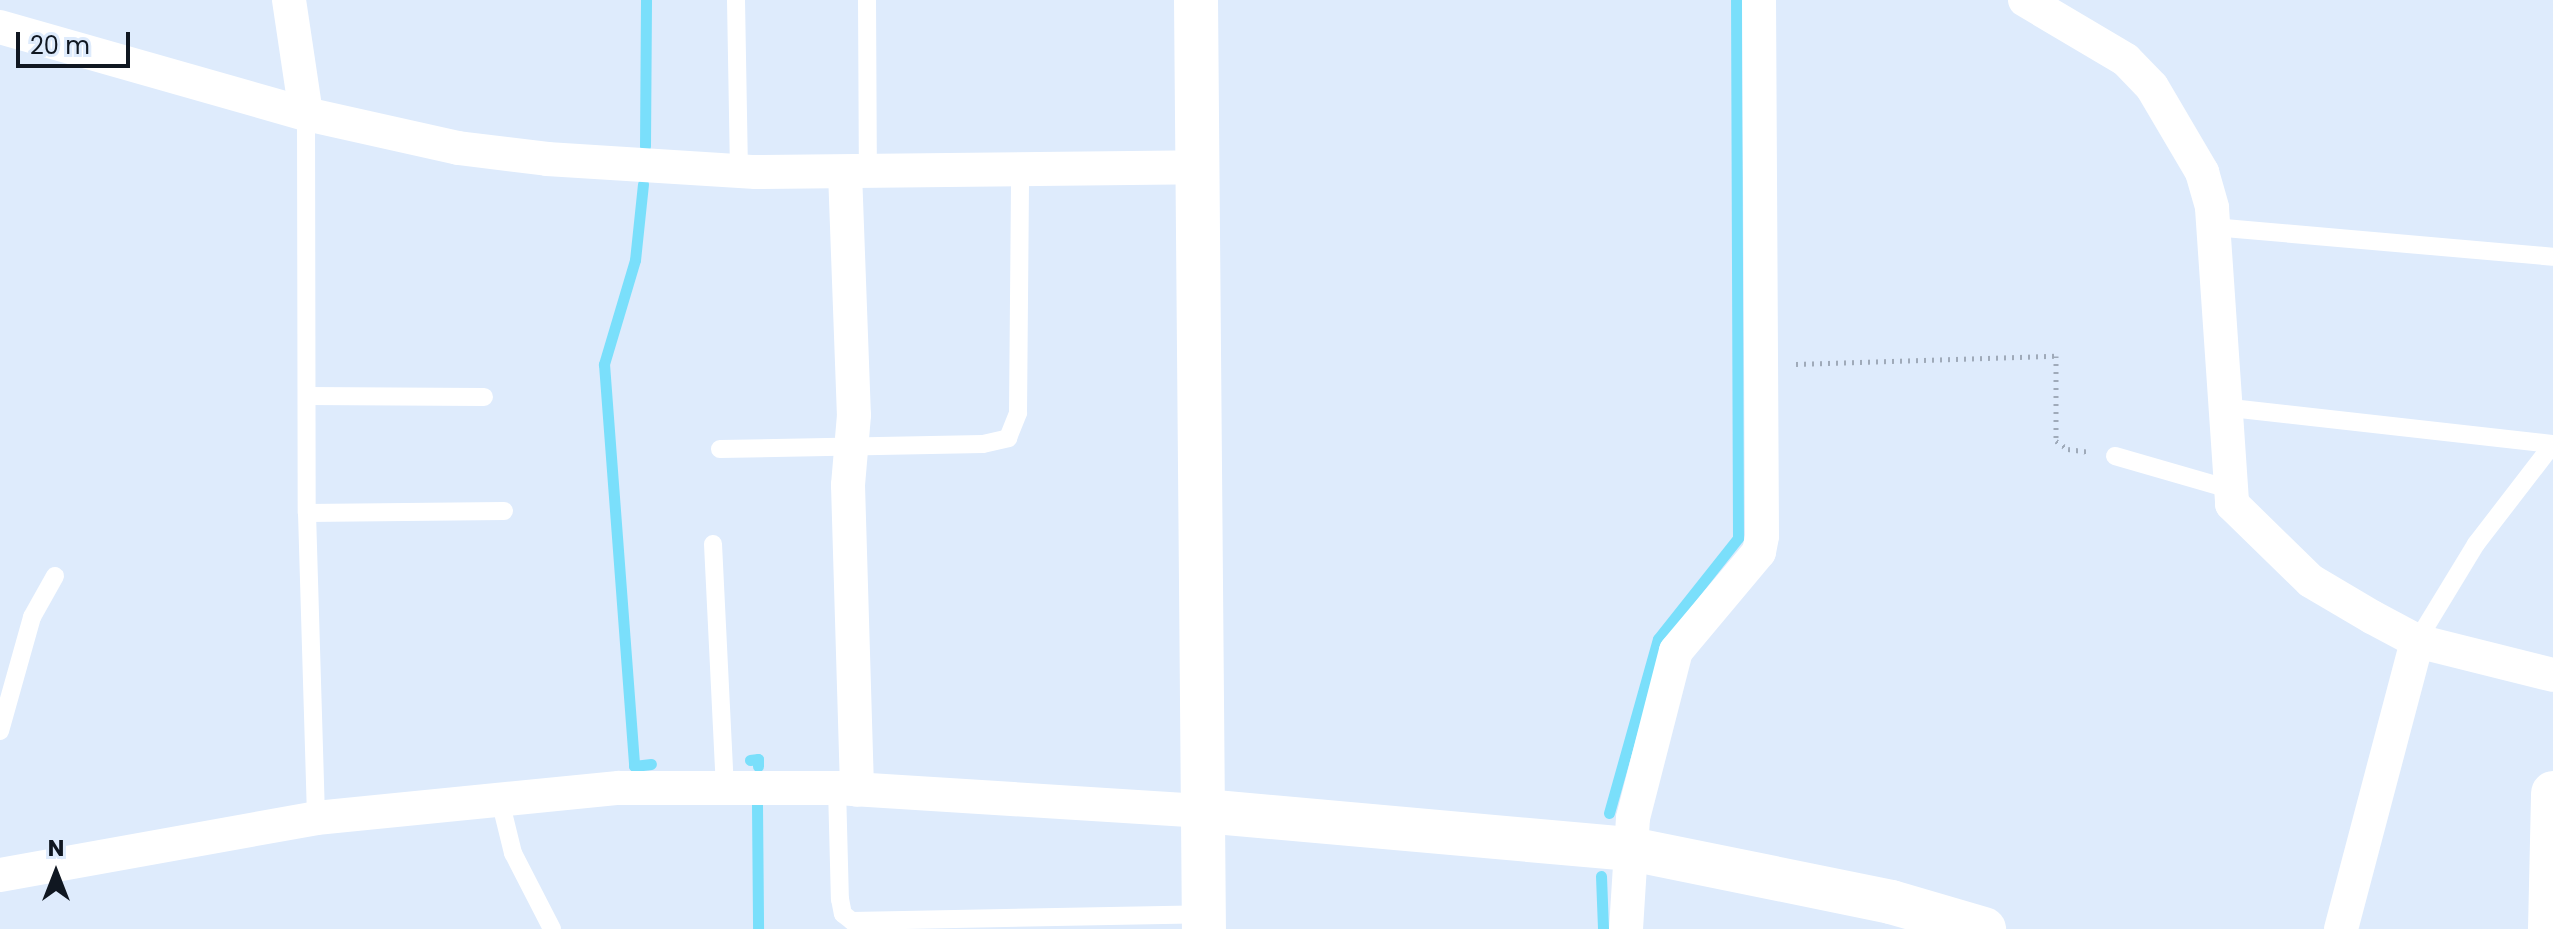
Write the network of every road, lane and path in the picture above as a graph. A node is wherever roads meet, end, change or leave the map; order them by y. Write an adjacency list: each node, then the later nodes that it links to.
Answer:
1 (289, 0): 8 (street)
2 (736, 0): 11 (lane)
3 (867, 0): 12 (lane)
4 (1196, 0): 9 (street)
5 (1759, 0): 15 (street)
6 (2025, 0): 13 (street)
7 (0, 27): 8 (street)
8 (306, 114): 11 (street); 16 (lane)
9 (1199, 167): 10 (street); 34 (street)
10 (1020, 170): 12 (street); 19 (lane)
11 (739, 172): 12 (street)
12 (856, 172): 19 (street)
13 (2213, 227): 14 (lane); 18 (street)
14 (2553, 257)
15 (1760, 365): 21 (path); 36 (street)
16 (308, 396): 17 (lane); 24 (lane)
17 (484, 397)
18 (2222, 407): 22 (street); 27 (lane)
19 (853, 445): 20 (lane); 31 (street)
20 (720, 449)
21 (2115, 456): 22 (lane)
22 (2229, 489): 27 (street)
23 (504, 511): 24 (lane)
24 (307, 513): 35 (lane)
25 (713, 544): 30 (lane)
26 (55, 576): 29 (lane)
27 (2417, 641): 28 (street); 42 (street)
28 (2553, 675)
29 (0, 731)
30 (725, 786): 31 (street); 33 (street)
31 (847, 789): 34 (street); 38 (lane)
32 (2553, 793): 43 (street)
33 (499, 796): 35 (street); 39 (lane)
34 (1204, 811): 36 (street); 38 (street)
35 (316, 818): 37 (street)
36 (1631, 849): 40 (street); 41 (street)
37 (0, 875)
38 (1204, 922)
39 (552, 929)
40 (1626, 929)
41 (1984, 929)
42 (2341, 929)
43 (2550, 929)

